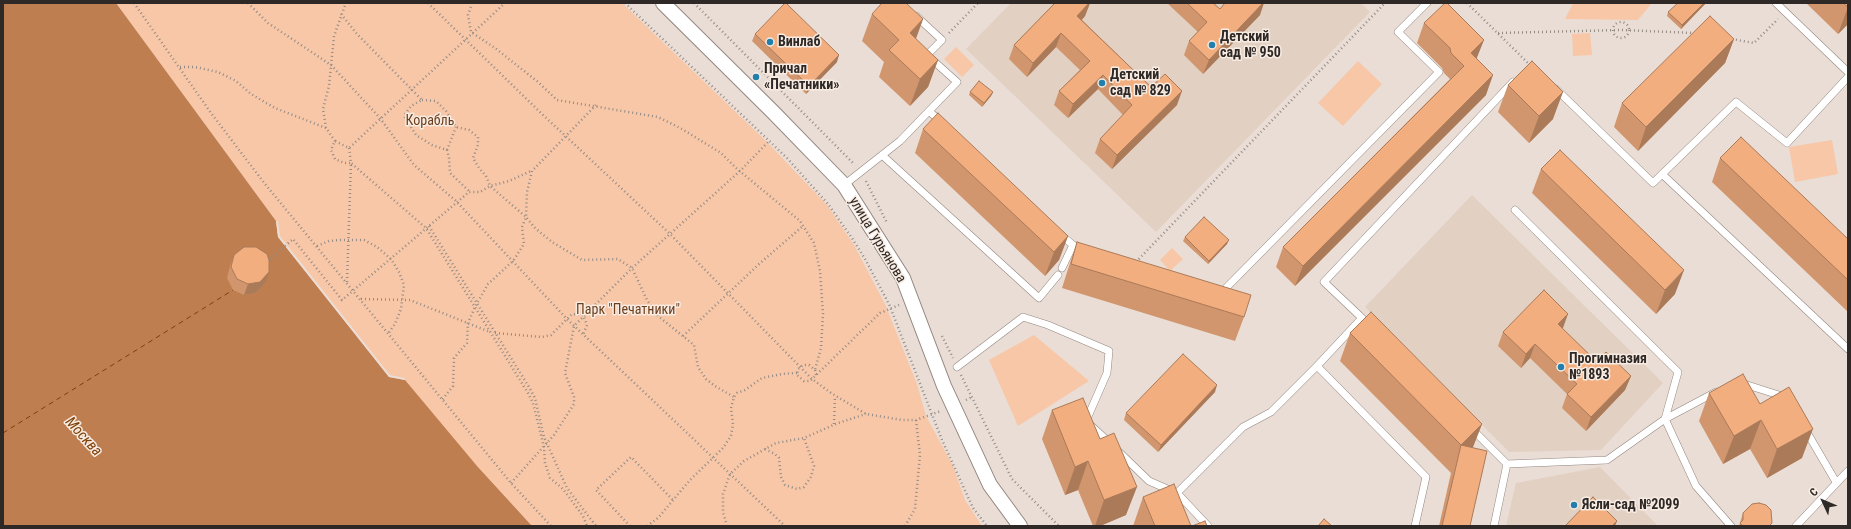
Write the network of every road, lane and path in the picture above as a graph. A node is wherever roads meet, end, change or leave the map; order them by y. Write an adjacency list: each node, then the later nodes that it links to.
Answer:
1 (134, 3): 27 (path)
2 (248, 3): 26 (path)
3 (346, 3): 16 (path)
4 (428, 3): 22 (path)
5 (472, 3): 19 (path)
6 (505, 3): 19 (path)
7 (625, 3): 41 (path)
8 (663, 3): 50 (street, улица Гурьянова)
9 (978, 3): 24 (path)
10 (1385, 3): 65 (path)
11 (1427, 3): 69 (lane)
12 (1467, 3): 20 (path)
13 (1776, 3): 15 (lane)
14 (911, 12): 24 (lane)
15 (1786, 12): 23 (path); 28 (lane)
16 (341, 14): 26 (path); 31 (path)
17 (1613, 30): 18 (path); 18 (path); 18 (path); 20 (path)
18 (1629, 30): 21 (path)
19 (471, 32): 22 (path); 33 (path)
20 (1498, 33): 25 (path)
21 (1702, 34)
22 (464, 39): 31 (path); 39 (path)
23 (1731, 39)
24 (942, 40): 34 (lane)
25 (1530, 64): 79 (lane)
26 (331, 65): 35 (path); 38 (path)
27 (180, 67): 38 (path); 61 (path)
28 (1848, 72)
29 (1848, 77): 48 (lane)
30 (1552, 86): 48 (lane)
31 (411, 89): 32 (path); 35 (path)
32 (422, 100): 36 (path); 43 (path)
33 (596, 105): 39 (path); 47 (path)
34 (929, 111): 37 (lane); 44 (lane)
35 (380, 118): 42 (path); 52 (path)
36 (456, 127): 43 (path); 49 (path)
37 (946, 127)
38 (326, 128): 40 (path)
39 (565, 136): 46 (path); 58 (path)
40 (335, 141): 42 (path); 45 (path)
41 (769, 141): 47 (path); 77 (path)
42 (349, 148): 45 (path)
43 (447, 150): 51 (path)
44 (882, 155): 50 (lane); 60 (lane)
45 (351, 163): 56 (path); 59 (path)
46 (532, 171): 49 (path); 54 (path)
47 (740, 171): 55 (path); 58 (path)
48 (1662, 174): 89 (lane)
49 (490, 186): 51 (path); 54 (path)
50 (844, 186): 74 (street, улица Гурьянова)
51 (469, 192): 52 (path)
52 (456, 201): 56 (path); 64 (path)
53 (1515, 210): 105 (lane)
54 (526, 217): 64 (path); 67 (path)
55 (803, 226): 71 (path); 93 (path)
56 (427, 227): 63 (path); 75 (path); 76 (path)
57 (1055, 229): 60 (lane)
58 (669, 233): 67 (path); 71 (path)
59 (349, 239): 61 (path); 63 (path); 68 (path)
60 (1073, 245): 62 (lane)
61 (317, 246): 68 (path)
62 (1093, 252)
63 (391, 259): 70 (path); 73 (path)
64 (512, 261): 75 (path); 80 (path)
65 (1134, 264)
66 (263, 265): 70 (path)
67 (632, 268): 78 (path); 88 (path)
68 (347, 282): 70 (path)
69 (1217, 288)
70 (354, 291): 72 (path)
71 (728, 294): 88 (path); 91 (path)
72 (360, 299): 73 (path); 86 (path)
73 (402, 299): 81 (path); 86 (path)
74 (911, 300): 77 (path); 131 (street, улица Гурьянова)
75 (477, 304): 76 (path); 85 (path)
76 (475, 307): 81 (path); 84 (path)
77 (890, 308): 95 (path); 130 (path)
78 (583, 315): 80 (path); 83 (path); 87 (path)
79 (1362, 318): 82 (lane); 90 (lane)
80 (566, 320): 83 (path); 85 (path)
81 (468, 323): 84 (path); 101 (path)
82 (1367, 324)
83 (574, 326): 87 (path); 111 (path)
84 (490, 332): 85 (path); 112 (path)
85 (496, 333): 111 (path)
86 (388, 334): 101 (path)
87 (582, 335): 114 (path)
88 (683, 336): 100 (path)
89 (1848, 349)
90 (1317, 366): 120 (lane); 133 (lane)
91 (800, 367): 93 (path); 94 (path); 96 (path)
92 (957, 367): 120 (lane)
93 (815, 370): 95 (path)
94 (797, 373): 96 (path); 100 (path)
95 (816, 375): 96 (path)
96 (812, 379): 99 (path)
97 (1735, 381): 102 (lane)
98 (1721, 389): 105 (lane)
99 (835, 396): 103 (path); 108 (path)
100 (734, 397): 114 (path)
101 (442, 400): 119 (path)
102 (1790, 404)
103 (866, 414): 106 (path); 108 (path)
104 (926, 416): 106 (path)
105 (1665, 419): 115 (lane); 135 (lane)
106 (916, 420): 129 (path)
107 (1801, 423): 118 (lane)
108 (834, 424): 110 (path)
109 (1468, 425): 115 (lane)
110 (804, 438): 113 (path); 113 (path)
111 (547, 443): 112 (path); 124 (path)
112 (544, 447): 119 (path); 123 (path)
113 (765, 449): 117 (path)
114 (713, 458): 117 (path); 121 (path)
115 (1506, 464): 134 (lane)
116 (1848, 471): 118 (lane)
117 (730, 474): 127 (path); 128 (path)
118 (1836, 482): 136 (lane)
119 (511, 483): 122 (path)
120 (1177, 493): 132 (lane)
121 (673, 500): 125 (path); 126 (path)
122 (551, 526)
123 (587, 526)
124 (596, 526)
125 (630, 526)
126 (647, 526)
127 (727, 526)
128 (785, 526)
129 (905, 526)
130 (987, 526)
131 (1020, 526)
132 (1208, 526)
133 (1415, 526)
134 (1494, 526)
135 (1731, 526)
136 (1796, 526)

